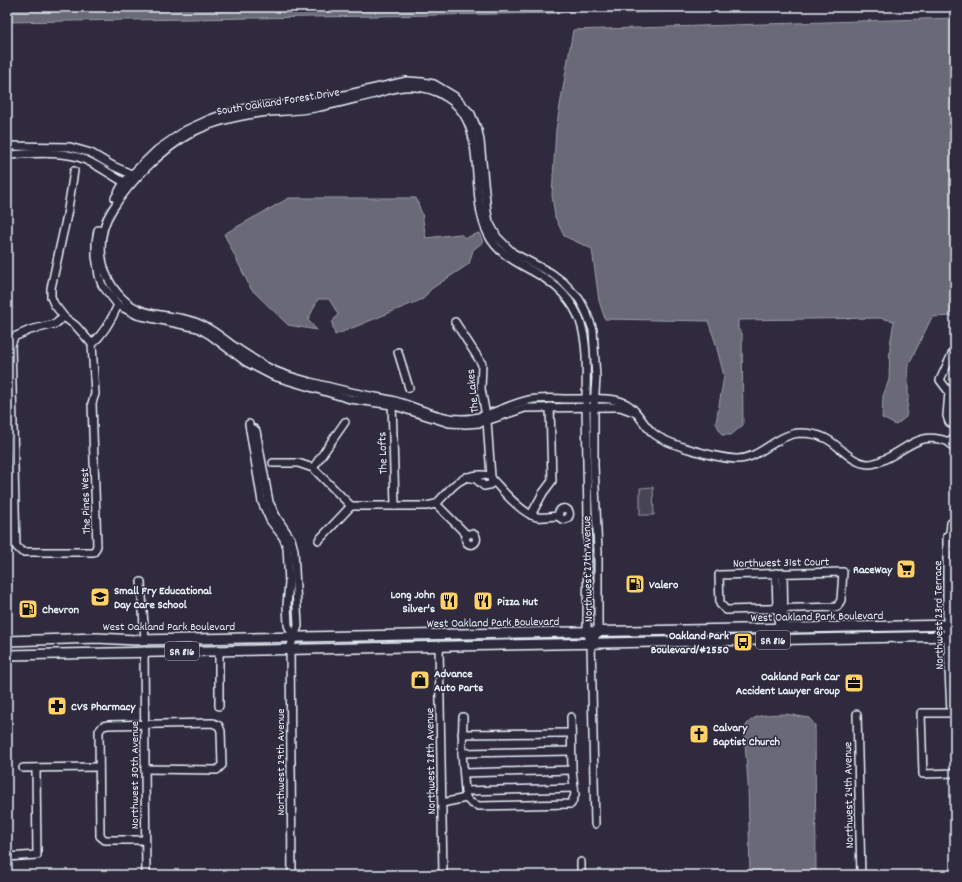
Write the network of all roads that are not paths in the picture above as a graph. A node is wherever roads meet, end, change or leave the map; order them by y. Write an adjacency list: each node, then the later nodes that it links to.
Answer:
1 (7, 146): 4 (street)
2 (7, 155): 5 (street)
3 (74, 171): 7 (street)
4 (131, 174): 5 (street, South Oakland Forest Drive); 14 (street, Northwest 27th Avenue)
5 (124, 182): 6 (street, South Oakland Forest Drive)
6 (118, 305): 9 (street); 12 (street, South Oakland Forest Drive)
7 (64, 317): 9 (street); 9 (street, The Pines West)
8 (455, 322): 21 (street, The Lakes)
9 (92, 344)
10 (398, 352): 13 (street)
11 (955, 352): 23 (street)
12 (268, 370): 15 (street, South Oakland Forest Drive); 16 (street, South Oakland Forest Drive)
13 (409, 388)
14 (595, 398): 15 (street, South Oakland Forest Drive); 19 (street, Northwest 27th Avenue); 20 (street, South Oakland Forest Drive)
15 (586, 399): 18 (street, South Oakland Forest Drive); 21 (street, South Oakland Forest Drive)
16 (392, 402): 21 (street, South Oakland Forest Drive); 33 (street, The Lofts)
17 (550, 407): 18 (street, South Oakland Forest Drive); 21 (street, South Oakland Forest Drive); 34 (street)
18 (586, 407): 19 (street, South Oakland Forest Drive); 45 (street, South Oakland Forest Drive)
19 (594, 407): 20 (street, South Oakland Forest Drive); 46 (street, Northwest 27th Avenue)
20 (639, 416): 26 (street, South Oakland Forest Drive)
21 (486, 418): 30 (street, The Lakes)
22 (344, 422): 29 (street)
23 (955, 426)
24 (250, 427): 50 (street)
25 (955, 436): 26 (street)
26 (949, 442): 27 (street)
27 (955, 450)
28 (274, 463): 29 (street)
29 (313, 468): 32 (street)
30 (487, 479): 31 (street); 34 (street)
31 (436, 504): 33 (street); 37 (street)
32 (351, 506): 33 (street); 38 (street)
33 (395, 506)
34 (531, 515): 35 (street)
35 (559, 516)
36 (953, 522): 42 (street, Northwest 23rd Terrace)
37 (467, 535)
38 (319, 540)
39 (780, 573): 41 (street); 41 (street, Northwest 31st Court); 41 (street, Northwest 31st Court)
40 (141, 582): 51 (street)
41 (780, 608): 43 (street)
42 (951, 625): 44 (main road, West Oakland Park Boulevard / SR 816); 49 (street, Northwest 23rd Terrace)
43 (781, 628): 44 (main road, West Oakland Park Boulevard / SR 816); 46 (main road, West Oakland Park Boulevard / SR 816); 53 (main road)
44 (796, 628): 54 (main road)
45 (587, 632): 46 (main road, West Oakland Park Boulevard / SR 816); 47 (main road, West Oakland Park Boulevard / SR 816); 56 (street, South Oakland Forest Drive)
46 (598, 632): 56 (street, Northwest 27th Avenue)
47 (450, 634): 48 (main road, West Oakland Park Boulevard / SR 816); 58 (main road)
48 (436, 635): 50 (main road, West Oakland Park Boulevard / SR 816); 57 (main road)
49 (951, 636): 54 (main road, West Oakland Park Boulevard / SR 816); 65 (street, Northwest 23rd Terrace)
50 (293, 637): 52 (main road, West Oakland Park Boulevard / SR 816); 59 (street, Northwest 29th Avenue)
51 (145, 640): 52 (main road, West Oakland Park Boulevard / SR 816); 55 (main road, West Oakland Park Boulevard / SR 816); 62 (main road)
52 (156, 640): 61 (main road)
53 (770, 640): 54 (main road, West Oakland Park Boulevard / SR 816); 56 (main road, West Oakland Park Boulevard / SR 816)
54 (784, 640)
55 (7, 641)
56 (591, 643): 58 (main road, West Oakland Park Boulevard / SR 816); 84 (street)
57 (419, 646): 58 (main road, West Oakland Park Boulevard / SR 816); 59 (main road, West Oakland Park Boulevard / SR 816)
58 (439, 646): 83 (street, Northwest 28th Avenue)
59 (290, 648): 60 (main road, West Oakland Park Boulevard / SR 816); 89 (street, Northwest 29th Avenue)
60 (219, 650): 61 (main road, West Oakland Park Boulevard / SR 816); 64 (street)
61 (144, 651): 62 (main road, West Oakland Park Boulevard / SR 816); 69 (street, Northwest 30th Avenue)
62 (128, 652): 63 (main road, West Oakland Park Boulevard / SR 816)
63 (7, 655)
64 (219, 706)
65 (953, 713): 80 (street)
66 (857, 714): 92 (street, Northwest 24th Avenue)
67 (463, 717): 71 (street)
68 (571, 717): 70 (street)
69 (145, 724): 74 (street); 77 (street, Northwest 30th Avenue); 77 (street)
70 (571, 733): 71 (street); 72 (street)
71 (462, 734): 73 (street)
72 (571, 751): 73 (street); 78 (street)
73 (462, 753): 79 (street)
74 (99, 767): 76 (street); 85 (street)
75 (23, 768): 76 (street)
76 (36, 768): 86 (street)
77 (145, 770): 85 (street, Northwest 30th Avenue)
78 (572, 770): 79 (street); 81 (street)
79 (464, 773): 82 (street)
80 (955, 773)
81 (574, 788): 82 (street); 82 (street)
82 (466, 794): 83 (street)
83 (442, 803): 90 (street, Northwest 28th Avenue)
84 (595, 824)
85 (145, 840): 88 (street, Northwest 30th Avenue)
86 (7, 857)
87 (581, 862): 91 (street)
88 (146, 875)
89 (292, 875)
90 (443, 875)
91 (581, 875)
92 (861, 875)

